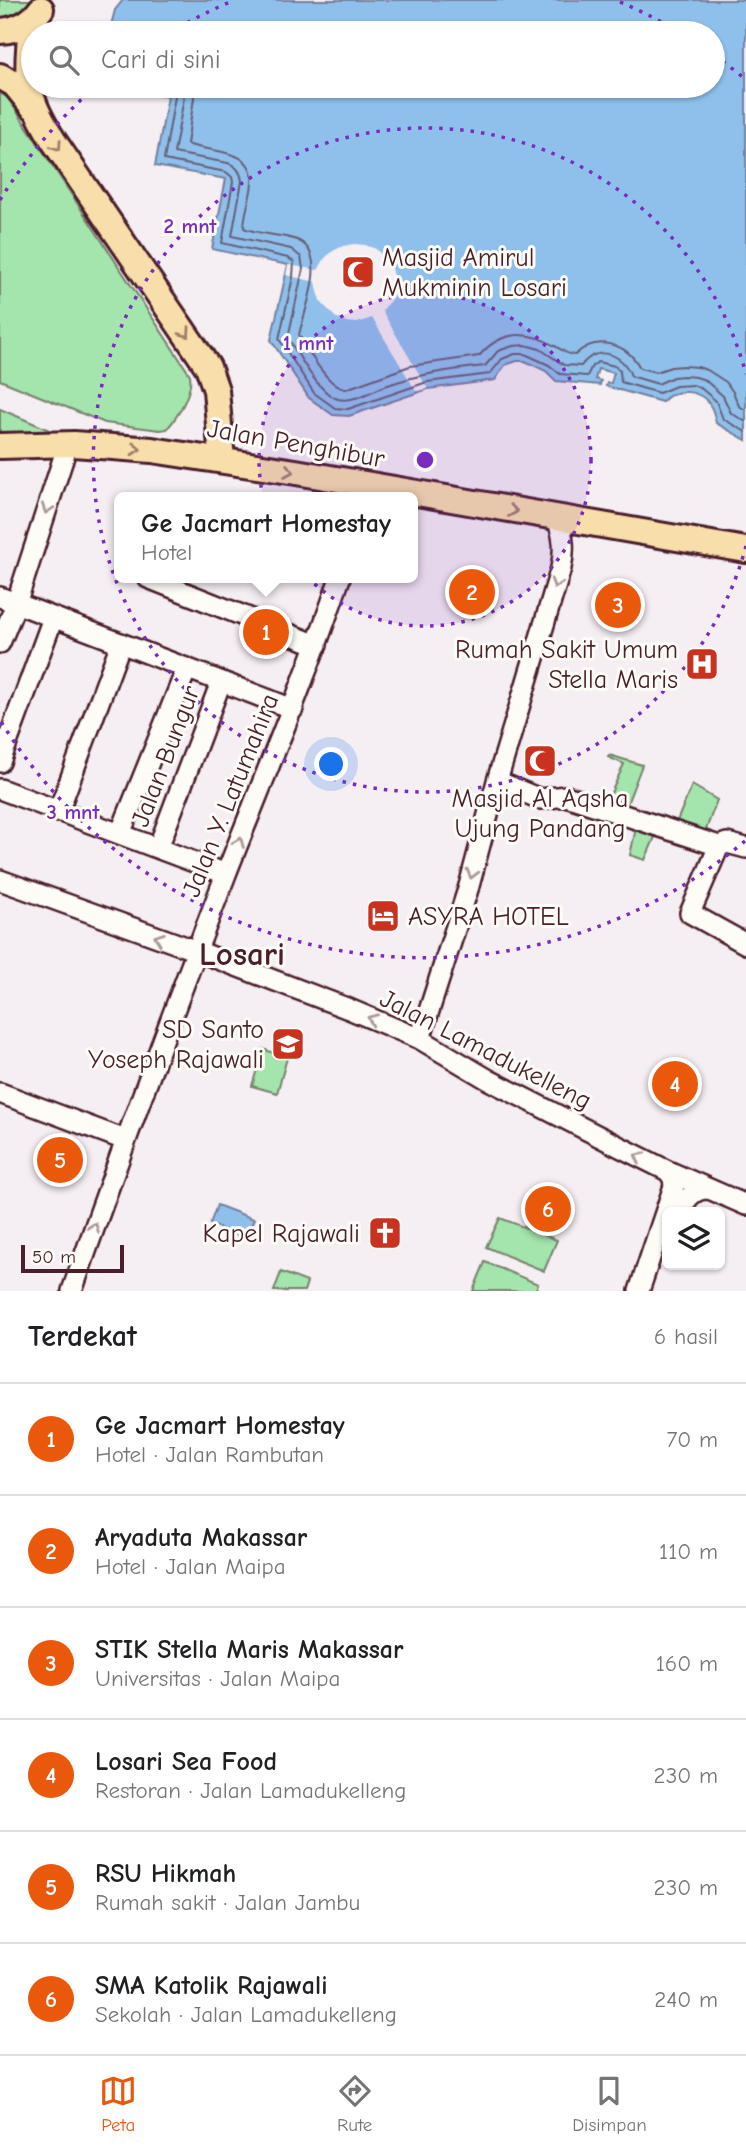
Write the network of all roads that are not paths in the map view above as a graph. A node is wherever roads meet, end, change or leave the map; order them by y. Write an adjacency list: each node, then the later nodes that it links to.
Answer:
1 (42, 7): 2 (main road)
2 (28, 21)
3 (21, 27): 4 (main road)
4 (0, 31)
5 (0, 76): 6 (main road)
6 (21, 93)
7 (25, 98): 9 (main road)
8 (32, 98): 9 (main road)
9 (36, 112): 12 (main road, one-way to 12)
10 (68, 444): 11 (main road, Jalan Penghibur); 12 (main road, Jalan Penghibur, one-way to 12); 19 (street, one-way to 19)
11 (0, 446)
12 (222, 460): 13 (main road, Jalan Penghibur, one-way to 13)
13 (370, 492)
14 (418, 499): 15 (main road, Jalan Penghibur, one-way to 15)
15 (557, 519): 16 (main road, Jalan Penghibur); 28 (street, one-way to 28)
16 (746, 550)
17 (161, 583): 23 (street)
18 (339, 583): 23 (street, Jalan Y. Latumahira)
19 (8, 600): 20 (street); 21 (street)
20 (53, 618): 22 (street); 27 (street)
21 (0, 643)
22 (121, 643): 24 (street); 30 (street)
23 (317, 645): 26 (street, Jalan Y. Latumahira)
24 (187, 668): 25 (street); 31 (street)
25 (221, 682): 26 (street); 33 (street, Jalan Bungur)
26 (293, 709): 35 (street, Jalan Y. Latumahira, one-way to 26)
27 (0, 762)
28 (497, 781): 32 (street); 39 (street, one-way to 39)
29 (0, 789): 30 (street)
30 (58, 812): 31 (street)
31 (120, 834): 33 (street)
32 (719, 846): 34 (street); 37 (street)
33 (158, 848): 35 (street)
34 (746, 848)
35 (226, 874): 38 (street, Jalan Y. Latumahira)
36 (0, 880): 38 (street, Jalan Lamadukelleng, one-way to 36)
37 (746, 944)
38 (197, 951): 39 (street, Jalan Lamadukelleng, one-way to 38); 41 (street, Jalan Y. Latumahira)
39 (420, 1039): 42 (street, Jalan Lamadukelleng, one-way to 39)
40 (0, 1093): 41 (street)
41 (125, 1140): 47 (street, Jalan Y. Latumahira, one-way to 41)
42 (668, 1171): 43 (street, Jalan Lamadukelleng); 48 (street)
43 (709, 1189): 44 (street, Jalan Lamadukelleng); 45 (street)
44 (746, 1205)
45 (683, 1207)
46 (662, 1248): 48 (street)
47 (72, 1291)
48 (640, 1291)

